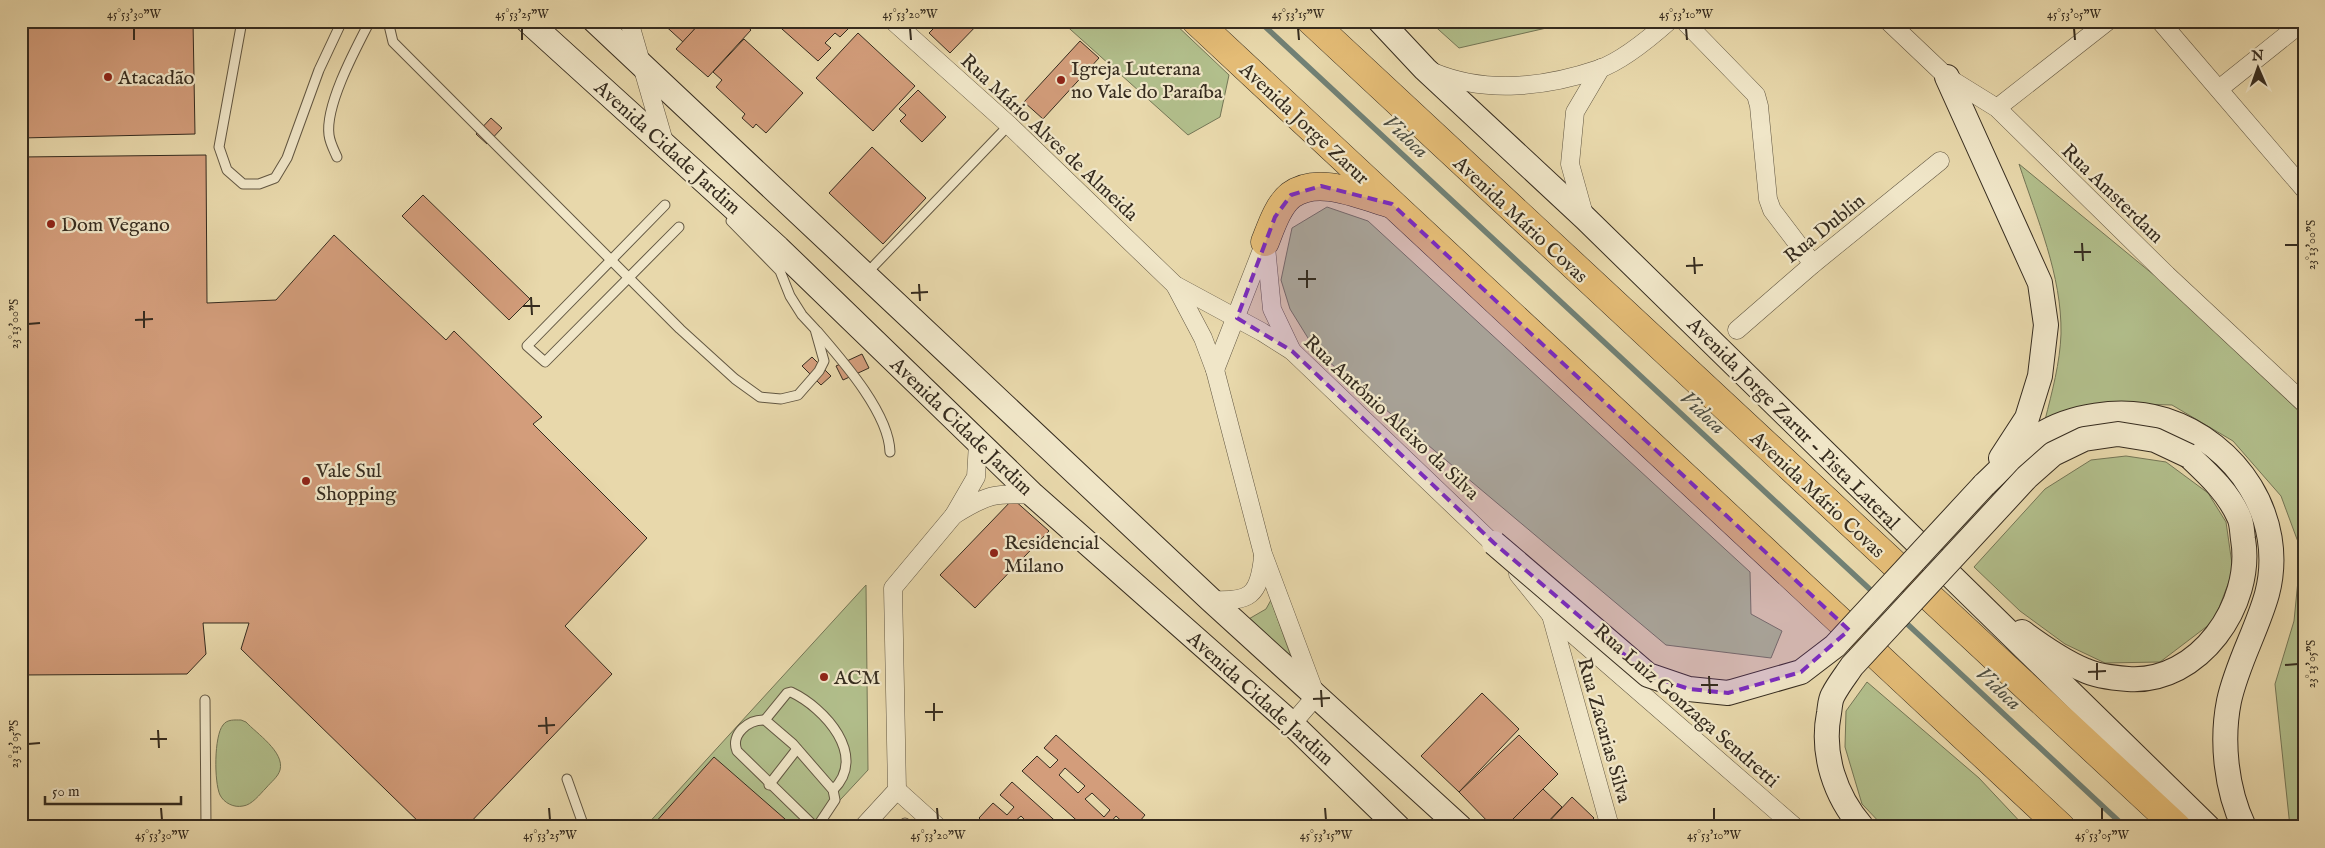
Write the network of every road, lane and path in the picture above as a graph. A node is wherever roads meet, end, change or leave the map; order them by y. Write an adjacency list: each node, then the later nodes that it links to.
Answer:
1 (242, 21): 2 (lane)
2 (342, 21)
3 (370, 21): 26 (lane)
4 (388, 21): 36 (lane)
5 (528, 21): 25 (main road, Avenida Cidade Jardim)
6 (595, 21): 18 (main road, Avenida Cidade Jardim)
7 (630, 21): 18 (street)
8 (894, 21): 24 (street, Rua Mário Alves de Almeida)
9 (1196, 21): 30 (highway, Avenida Jorge Zarur)
10 (1311, 21): 77 (highway, Avenida Mário Covas)
11 (1380, 21): 20 (main road, Avenida Jorge Zarur - Pista Lateral)
12 (1669, 21): 19 (street)
13 (1684, 21): 37 (street)
14 (1888, 21): 21 (street, Rua Amsterdam)
15 (2108, 21): 23 (street)
16 (2160, 21): 22 (street)
17 (2304, 21): 22 (street)
18 (641, 62): 25 (street); 38 (main road, Avenida Cidade Jardim)
19 (1601, 68): 20 (street); 33 (street)
20 (1425, 69): 33 (main road, Avenida Jorge Zarur - Pista Lateral)
21 (1947, 77): 23 (street, Rua Amsterdam); 49 (main road)
22 (2220, 89): 28 (street)
23 (1997, 108): 46 (street, Rua Amsterdam)
24 (1009, 125): 38 (lane); 40 (street, Rua Mário Alves de Almeida)
25 (671, 150): 29 (lane); 47 (main road, Avenida Cidade Jardim)
26 (337, 157)
27 (1940, 161): 37 (street, Rua Dublin)
28 (2304, 190)
29 (714, 203)
30 (1392, 204): 35 (highway); 76 (highway)
31 (665, 205): 36 (lane)
32 (727, 216): 42 (lane)
33 (1585, 218): 54 (main road, Avenida Jorge Zarur - Pista Lateral)
34 (679, 227): 39 (lane)
35 (1266, 242): 41 (street); 44 (street)
36 (612, 259): 39 (lane); 39 (lane)
37 (1812, 264): 43 (street, Rua Dublin)
38 (865, 275): 55 (main road, Avenida Cidade Jardim)
39 (630, 277): 42 (lane)
40 (1175, 285): 41 (street, Rua Antônio Aleixo da Silva); 45 (street)
41 (1236, 318): 44 (street, Rua Antônio Aleixo da Silva); 45 (street)
42 (815, 329): 48 (lane)
43 (1738, 330)
44 (1292, 351): 52 (street, Rua Antônio Aleixo da Silva)
45 (1215, 370): 53 (street)
46 (2304, 403)
47 (978, 443): 50 (main road, Avenida Cidade Jardim); 51 (street)
48 (890, 452)
49 (1984, 485): 52 (main road, bridge); 79 (main road)
50 (1033, 495): 51 (street); 60 (main road, Avenida Cidade Jardim)
51 (954, 515): 65 (street)
52 (1494, 543): 56 (street, Rua Antônio Aleixo da Silva)
53 (1263, 554): 55 (street); 57 (street)
54 (1972, 598): 75 (main road, bridge); 78 (main road, Avenida Jorge Zarur - Pista Lateral)
55 (1211, 600): 57 (main road, Avenida Cidade Jardim)
56 (1551, 615): 73 (street, Rua Zacarias Silva); 74 (street, Rua Luiz Gonzaga Sendretti)
57 (1316, 696): 60 (street); 72 (main road, Avenida Cidade Jardim)
58 (204, 700): 67 (lane)
59 (765, 720): 61 (lane); 63 (lane); 64 (lane)
60 (1292, 724): 71 (main road, Avenida Cidade Jardim)
61 (797, 749): 63 (lane); 64 (lane)
62 (568, 779): 66 (lane)
63 (769, 785): 68 (lane)
64 (833, 790): 68 (lane)
65 (897, 790): 69 (street); 70 (street)
66 (583, 824)
67 (206, 827)
68 (816, 827)
69 (863, 827)
70 (938, 827)
71 (1398, 827)
72 (1460, 827)
73 (1610, 827)
74 (1795, 827)
75 (1862, 827)
76 (2061, 827)
77 (2176, 827)
78 (2208, 827)
79 (2244, 827)

